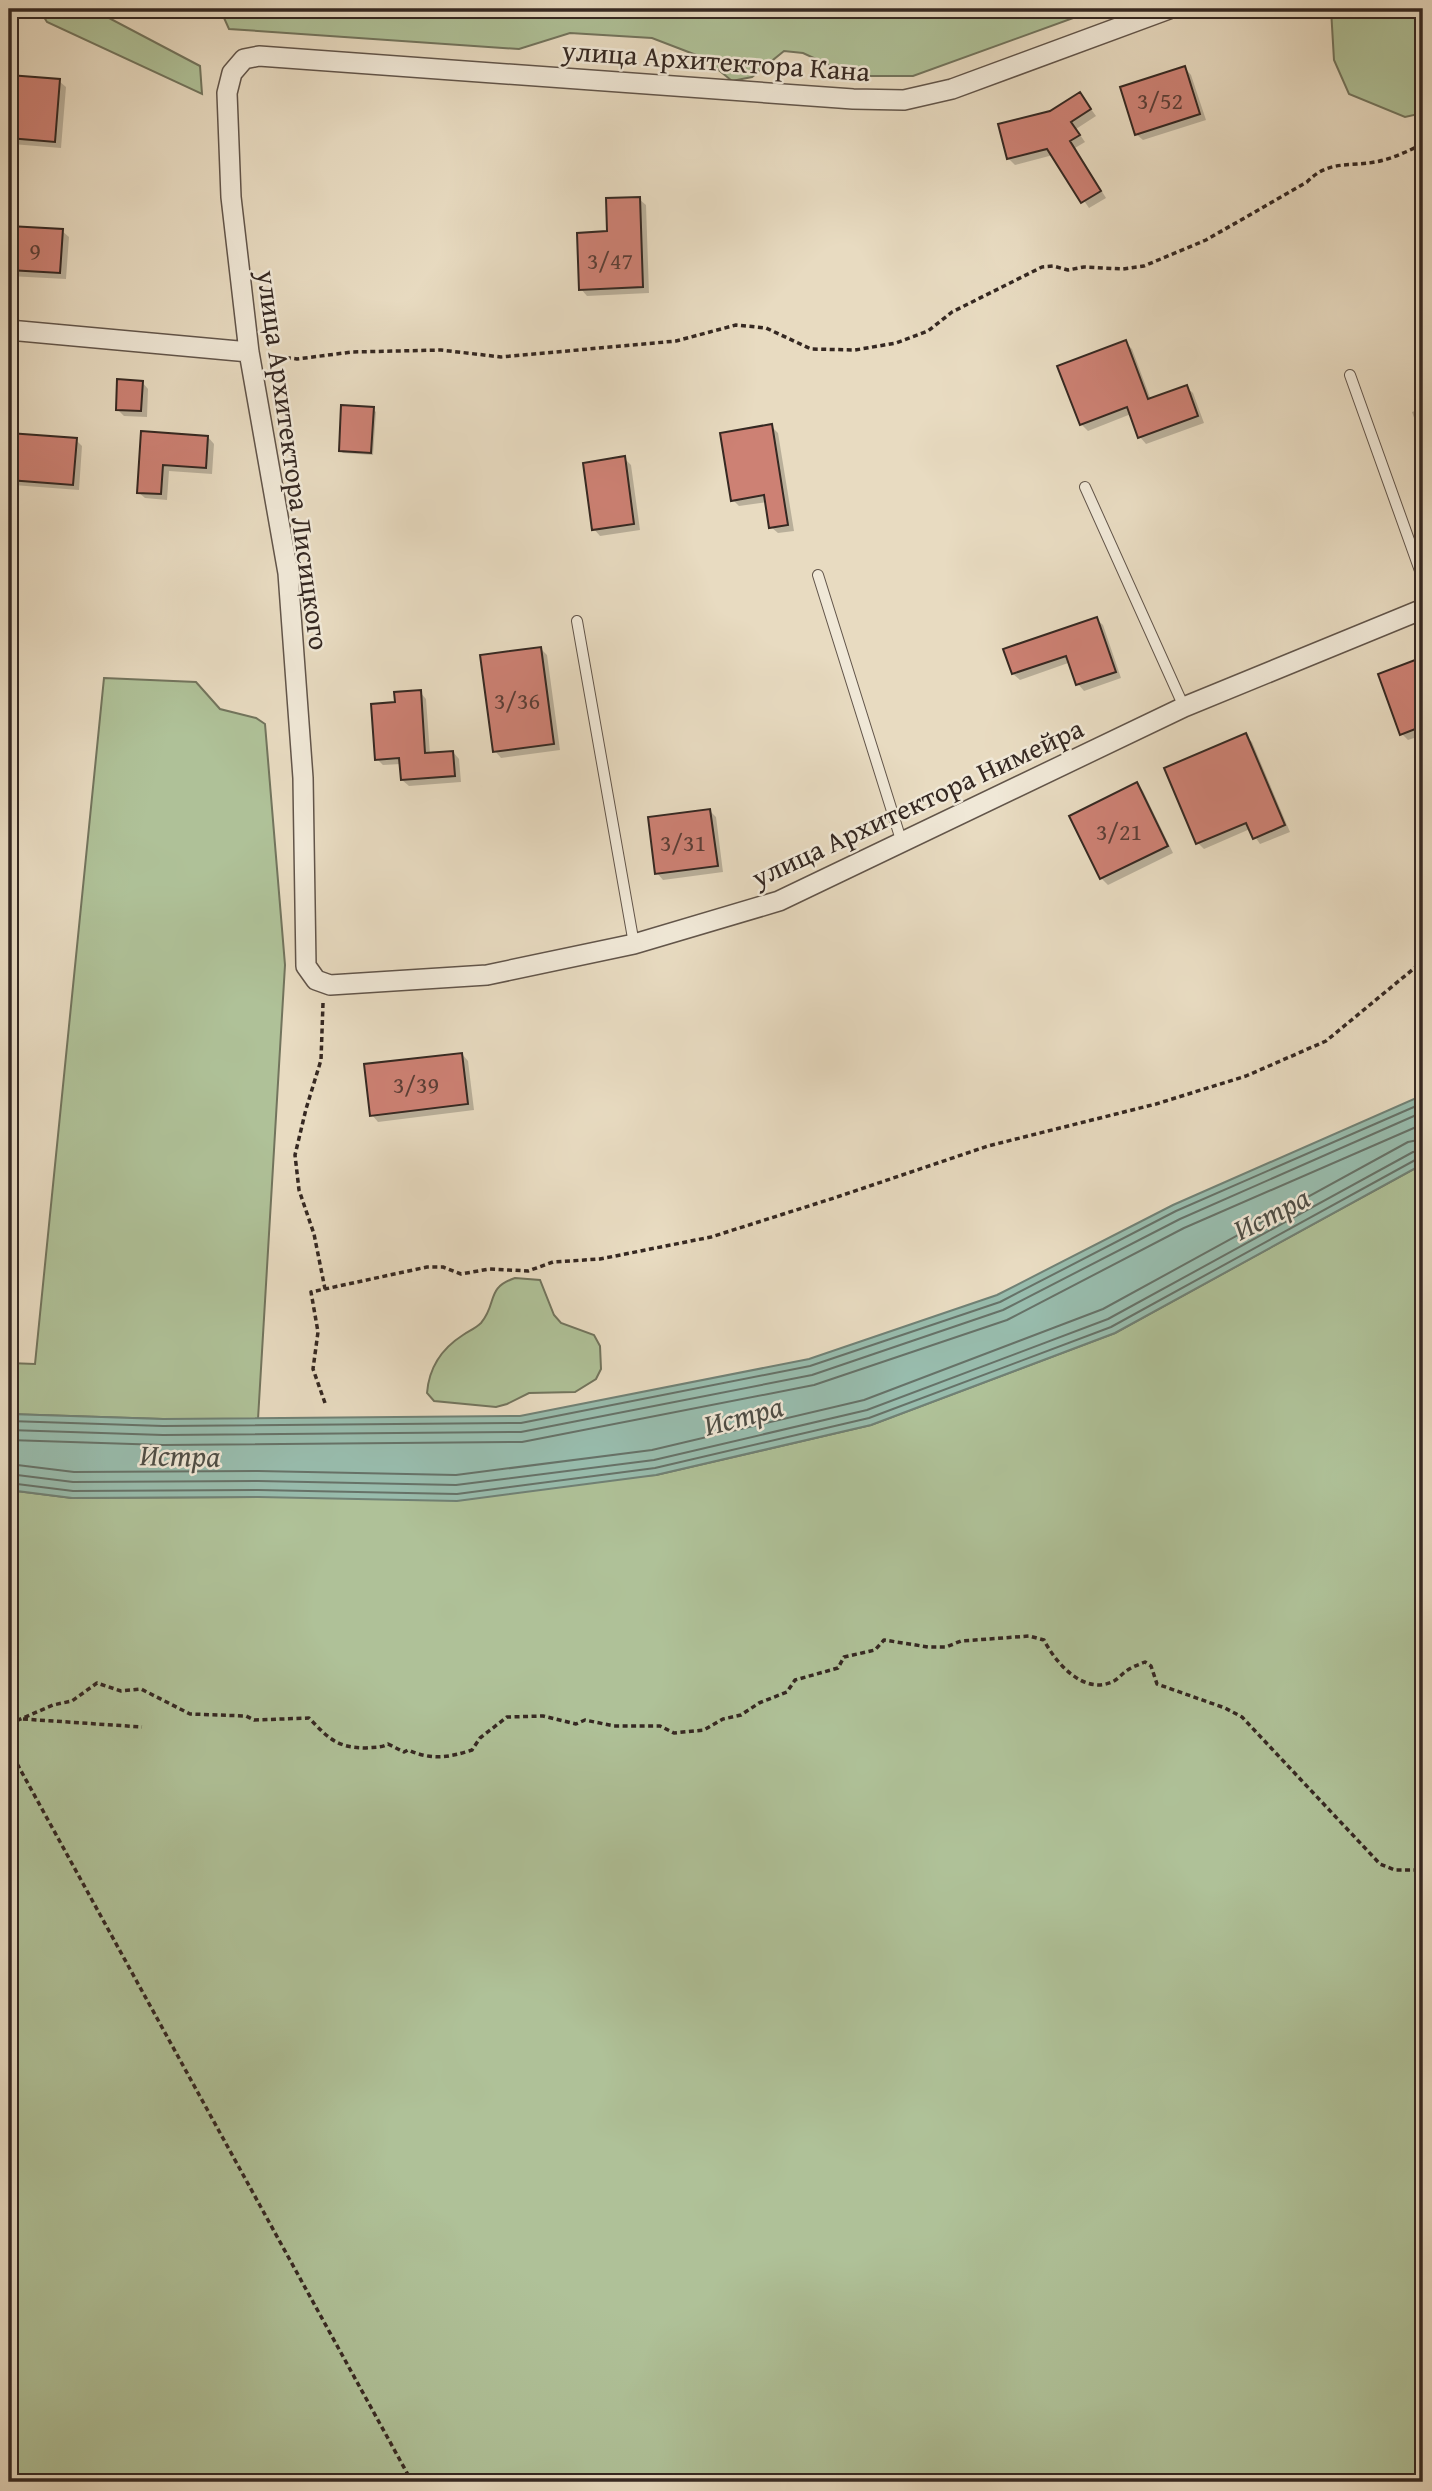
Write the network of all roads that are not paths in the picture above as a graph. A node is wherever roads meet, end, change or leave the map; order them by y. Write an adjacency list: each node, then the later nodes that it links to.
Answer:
1 (1169, 9): 2 (street, улица Архитектора Кана)
2 (244, 59): 4 (street, улица Архитектора Лисицкого)
3 (9, 330): 4 (street)
4 (249, 352): 14 (street, улица Архитектора Лисицкого)
5 (1350, 375): 8 (lane)
6 (1085, 487): 11 (lane)
7 (818, 575): 12 (lane)
8 (1423, 579)
9 (1423, 609): 11 (street, улица Архитектора Нимейра)
10 (577, 621): 13 (lane)
11 (1184, 707): 12 (street, улица Архитектора Нимейра)
12 (902, 844): 13 (street, улица Архитектора Нимейра)
13 (634, 944): 14 (street, улица Архитектора Нимейра)
14 (330, 985)

